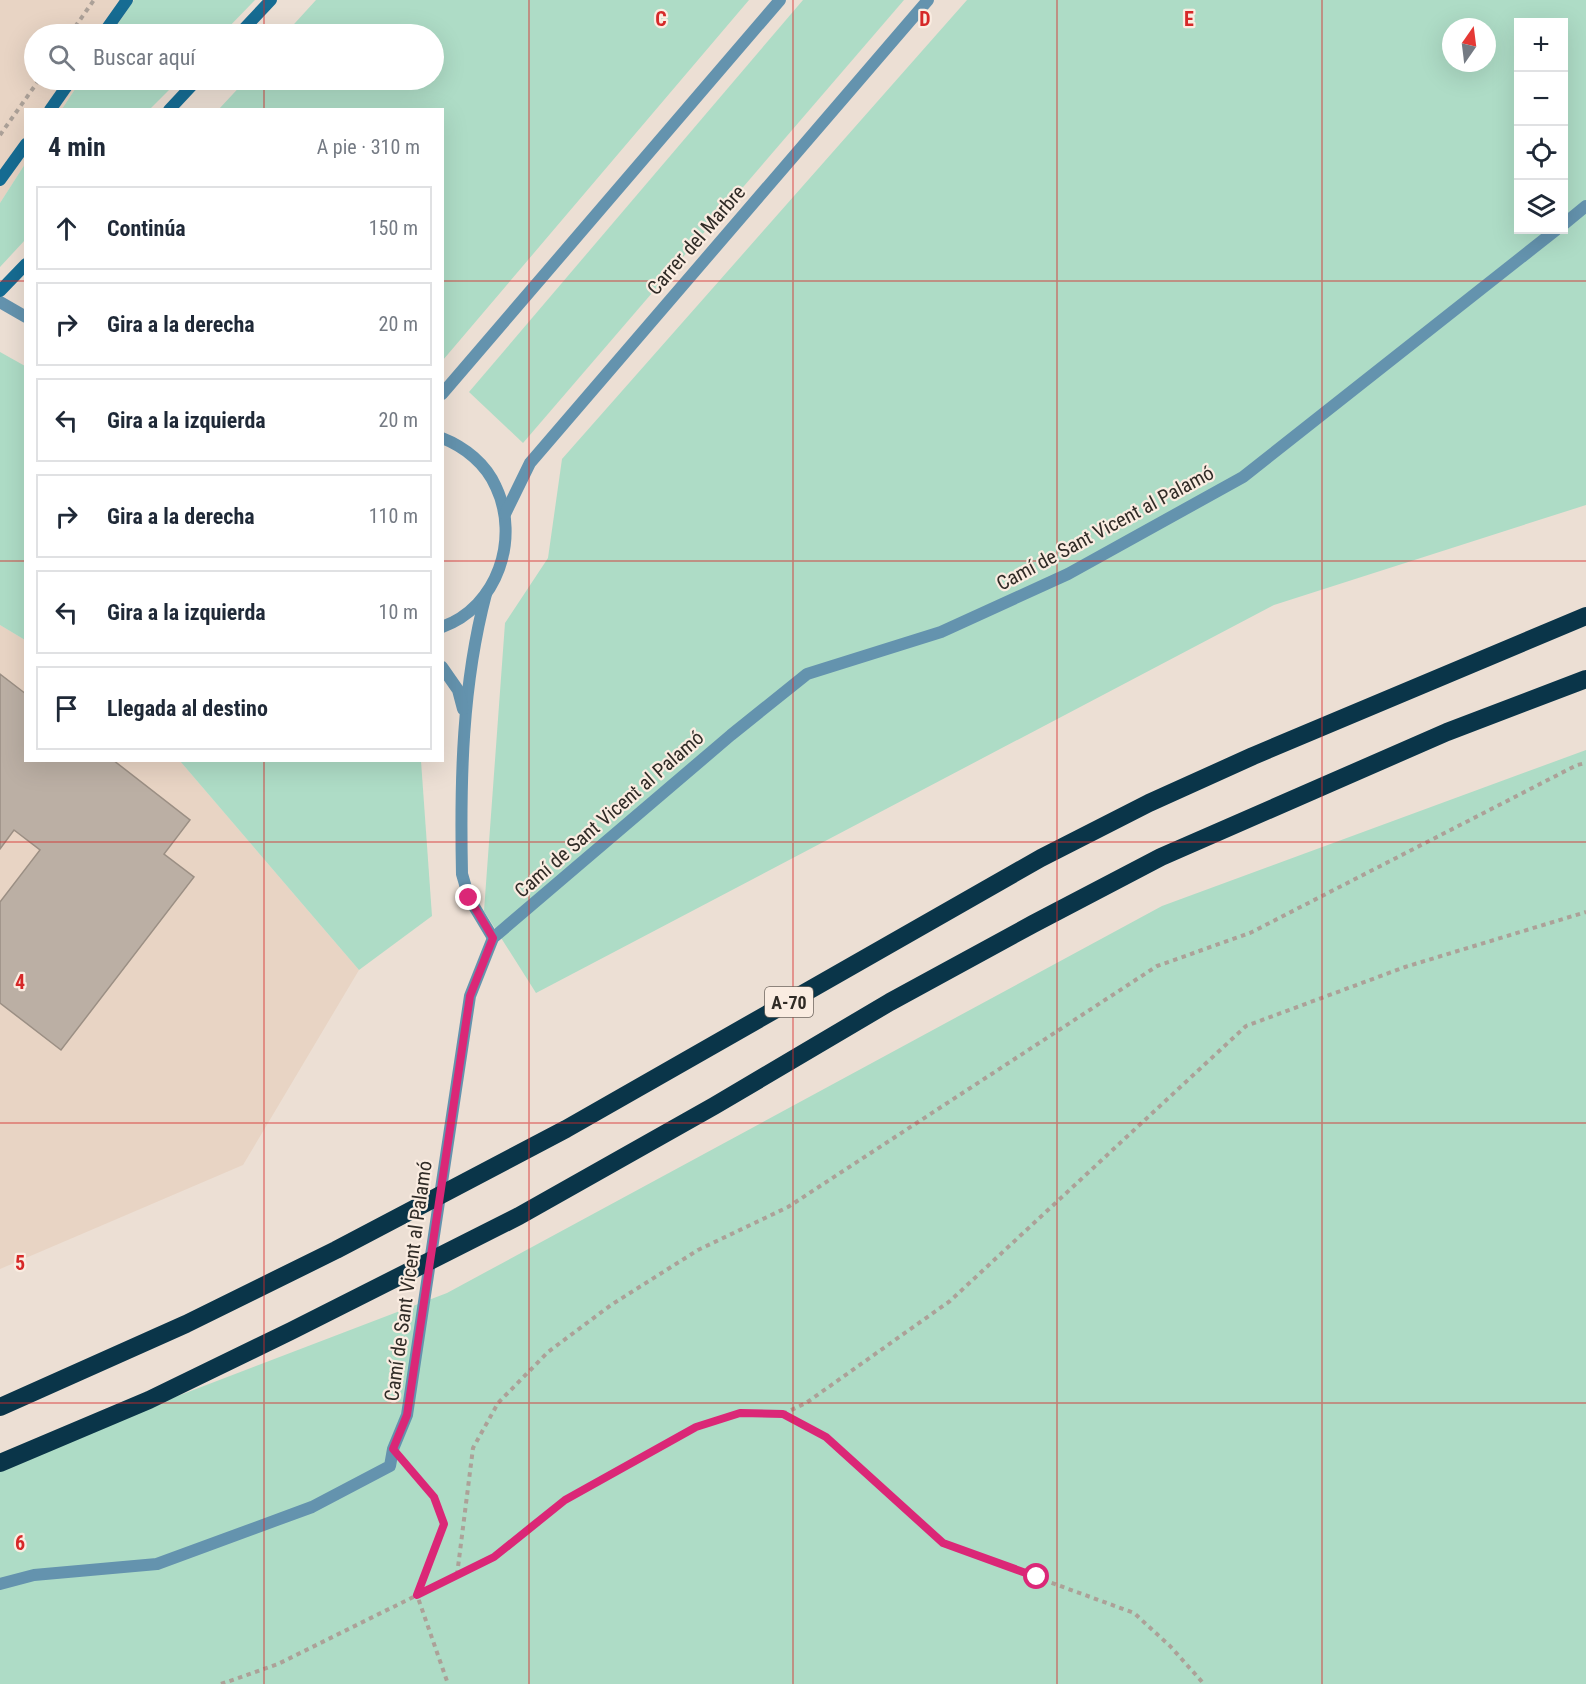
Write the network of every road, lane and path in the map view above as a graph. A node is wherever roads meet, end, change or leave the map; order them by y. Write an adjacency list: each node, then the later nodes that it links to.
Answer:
1 (93, 0): 6 (path)
2 (127, 0): 7 (street)
3 (271, 0): 8 (street)
4 (780, 0): 24 (street)
5 (928, 0): 26 (street, Carrer del Marbre)
6 (77, 24)
7 (110, 24)
8 (248, 24)
9 (32, 90): 14 (path)
10 (64, 90): 12 (street)
11 (188, 90): 13 (street)
12 (51, 108)
13 (171, 108)
14 (0, 135)
15 (24, 147): 16 (street)
16 (0, 180)
17 (1586, 206): 18 (street)
18 (1568, 220)
19 (1551, 234): 35 (street, Camí de Sant Vicent al Palamó)
20 (24, 266): 21 (street)
21 (0, 291)
22 (0, 302): 23 (street)
23 (24, 316)
24 (444, 392)
25 (444, 439): 26 (street)
26 (505, 514): 27 (street)
27 (486, 594): 29 (street); 32 (street)
28 (1586, 616): 36 (highway, A-70)
29 (444, 626)
30 (444, 670): 32 (street)
31 (1586, 679): 39 (highway, A-70)
32 (464, 713): 35 (street)
33 (1586, 763): 40 (path)
34 (1586, 912): 37 (path)
35 (493, 938): 38 (street, Camí de Sant Vicent al Palamó)
36 (0, 1407)
37 (783, 1414): 40 (path); 45 (path)
38 (393, 1449): 41 (street, Camí de Sant Vicent al Palamó); 42 (path)
39 (0, 1463)
40 (458, 1575): 42 (path)
41 (0, 1584)
42 (417, 1595): 43 (path); 44 (path)
43 (221, 1684)
44 (448, 1684)
45 (1204, 1684)

